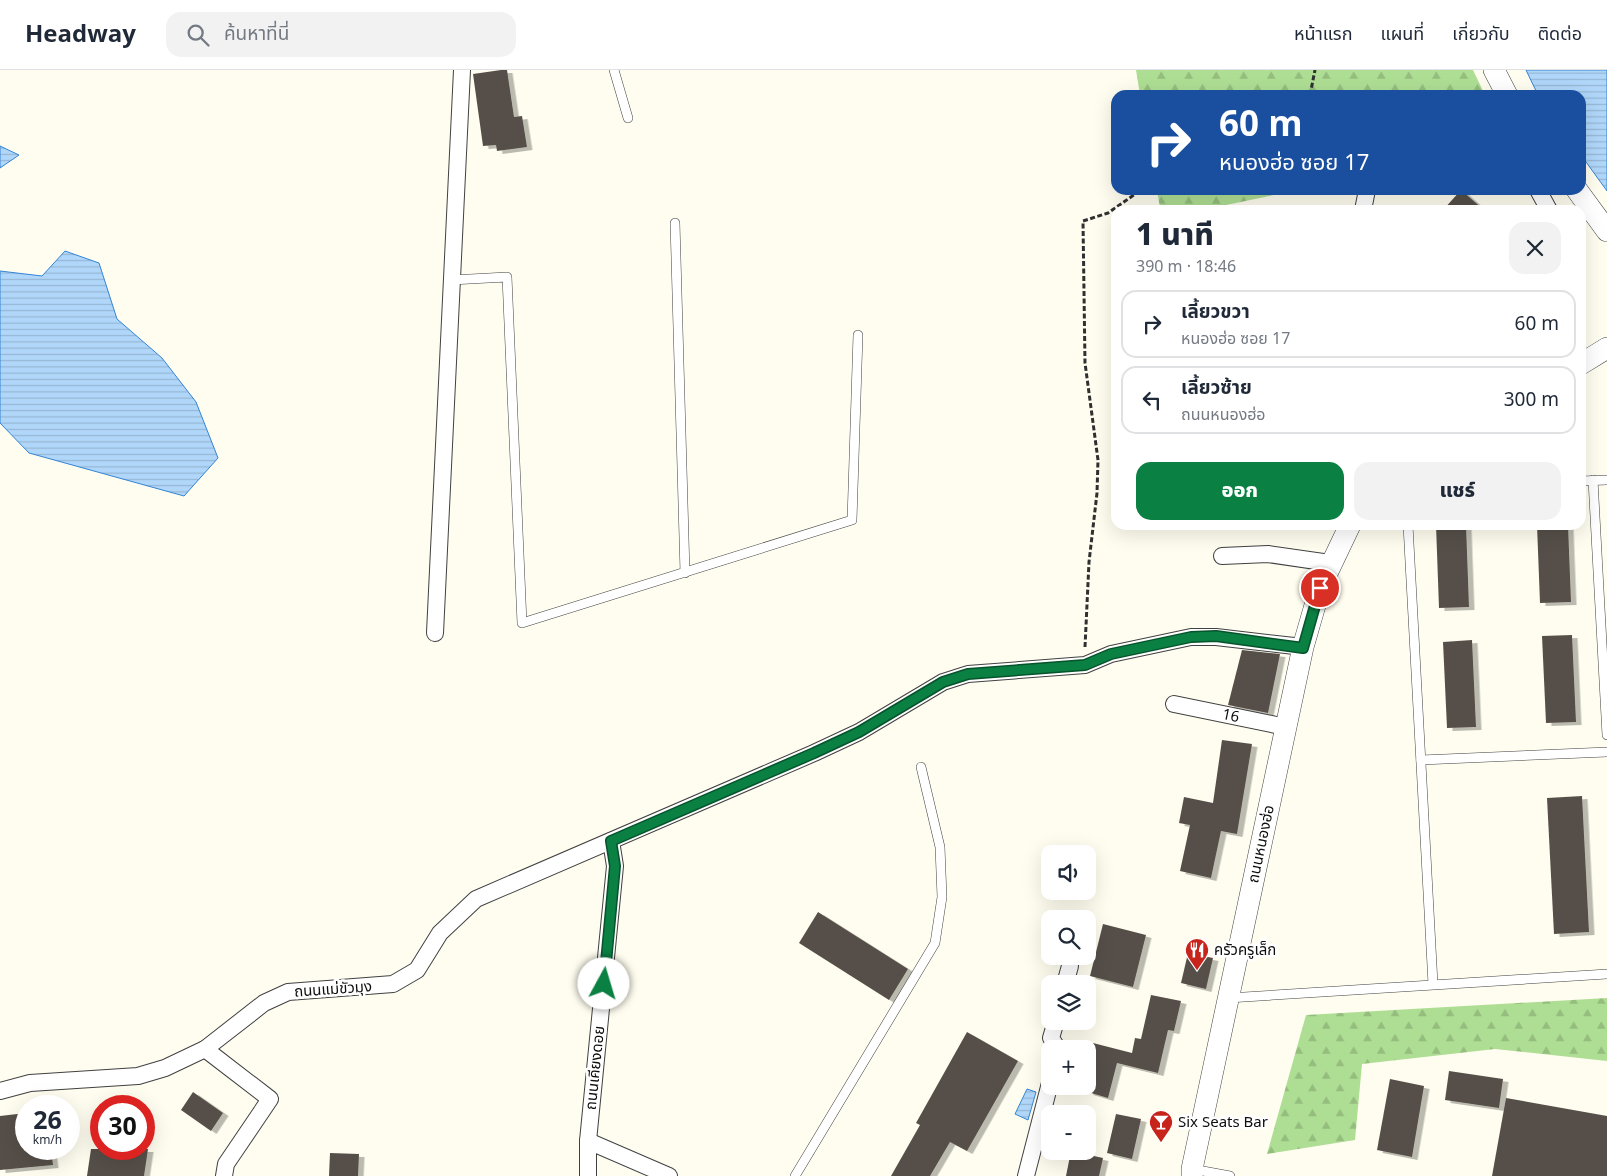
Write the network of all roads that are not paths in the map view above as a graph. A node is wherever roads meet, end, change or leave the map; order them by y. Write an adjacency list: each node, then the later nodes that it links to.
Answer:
1 (462, 70): 9 (street)
2 (614, 70): 5 (lane)
3 (1494, 70): 4 (street)
4 (1504, 90)
5 (628, 118)
6 (1581, 195): 8 (street)
7 (675, 223): 20 (lane)
8 (1607, 231)
9 (451, 280): 20 (lane); 21 (street)
10 (858, 335): 20 (lane)
11 (1607, 348): 12 (street)
12 (1586, 361)
13 (1593, 480): 14 (lane); 15 (lane); 25 (lane)
14 (1607, 480)
15 (1586, 481)
16 (1347, 530): 19 (street, ถนนหนองฮ่อ)
17 (1408, 530): 27 (lane)
18 (1222, 556): 19 (street)
19 (1330, 563): 22 (street, ถนนหนองฮ่อ)
20 (685, 572)
21 (435, 633)
22 (1303, 648): 24 (street, ถนนหนองฮ่อ); 29 (street, ถนนแม่ขัวมุง)
23 (1174, 704): 24 (street, 16)
24 (1286, 727): 34 (street, ถนนหนองฮ่อ)
25 (1607, 735)
26 (1607, 752): 27 (lane)
27 (1421, 760): 33 (lane)
28 (921, 767): 43 (lane)
29 (611, 841): 35 (street, ถนนแม่ขัวมุง); 38 (street, ถนนเคียงดอย)
30 (1070, 966): 32 (street)
31 (1607, 974): 33 (lane)
32 (1068, 975)
33 (1433, 984): 34 (lane)
34 (1228, 998): 39 (street, ถนนหนองฮ่อ)
35 (205, 1049): 36 (street, ถนนแม่ขัวมุง); 40 (street)
36 (0, 1091)
37 (1047, 1095): 44 (street)
38 (588, 1141): 41 (street, ถนนเคียงดอย); 42 (street)
39 (1190, 1174): 45 (lane)
40 (224, 1176)
41 (588, 1176)
42 (670, 1176)
43 (795, 1176)
44 (1026, 1176)
45 (1230, 1176)

